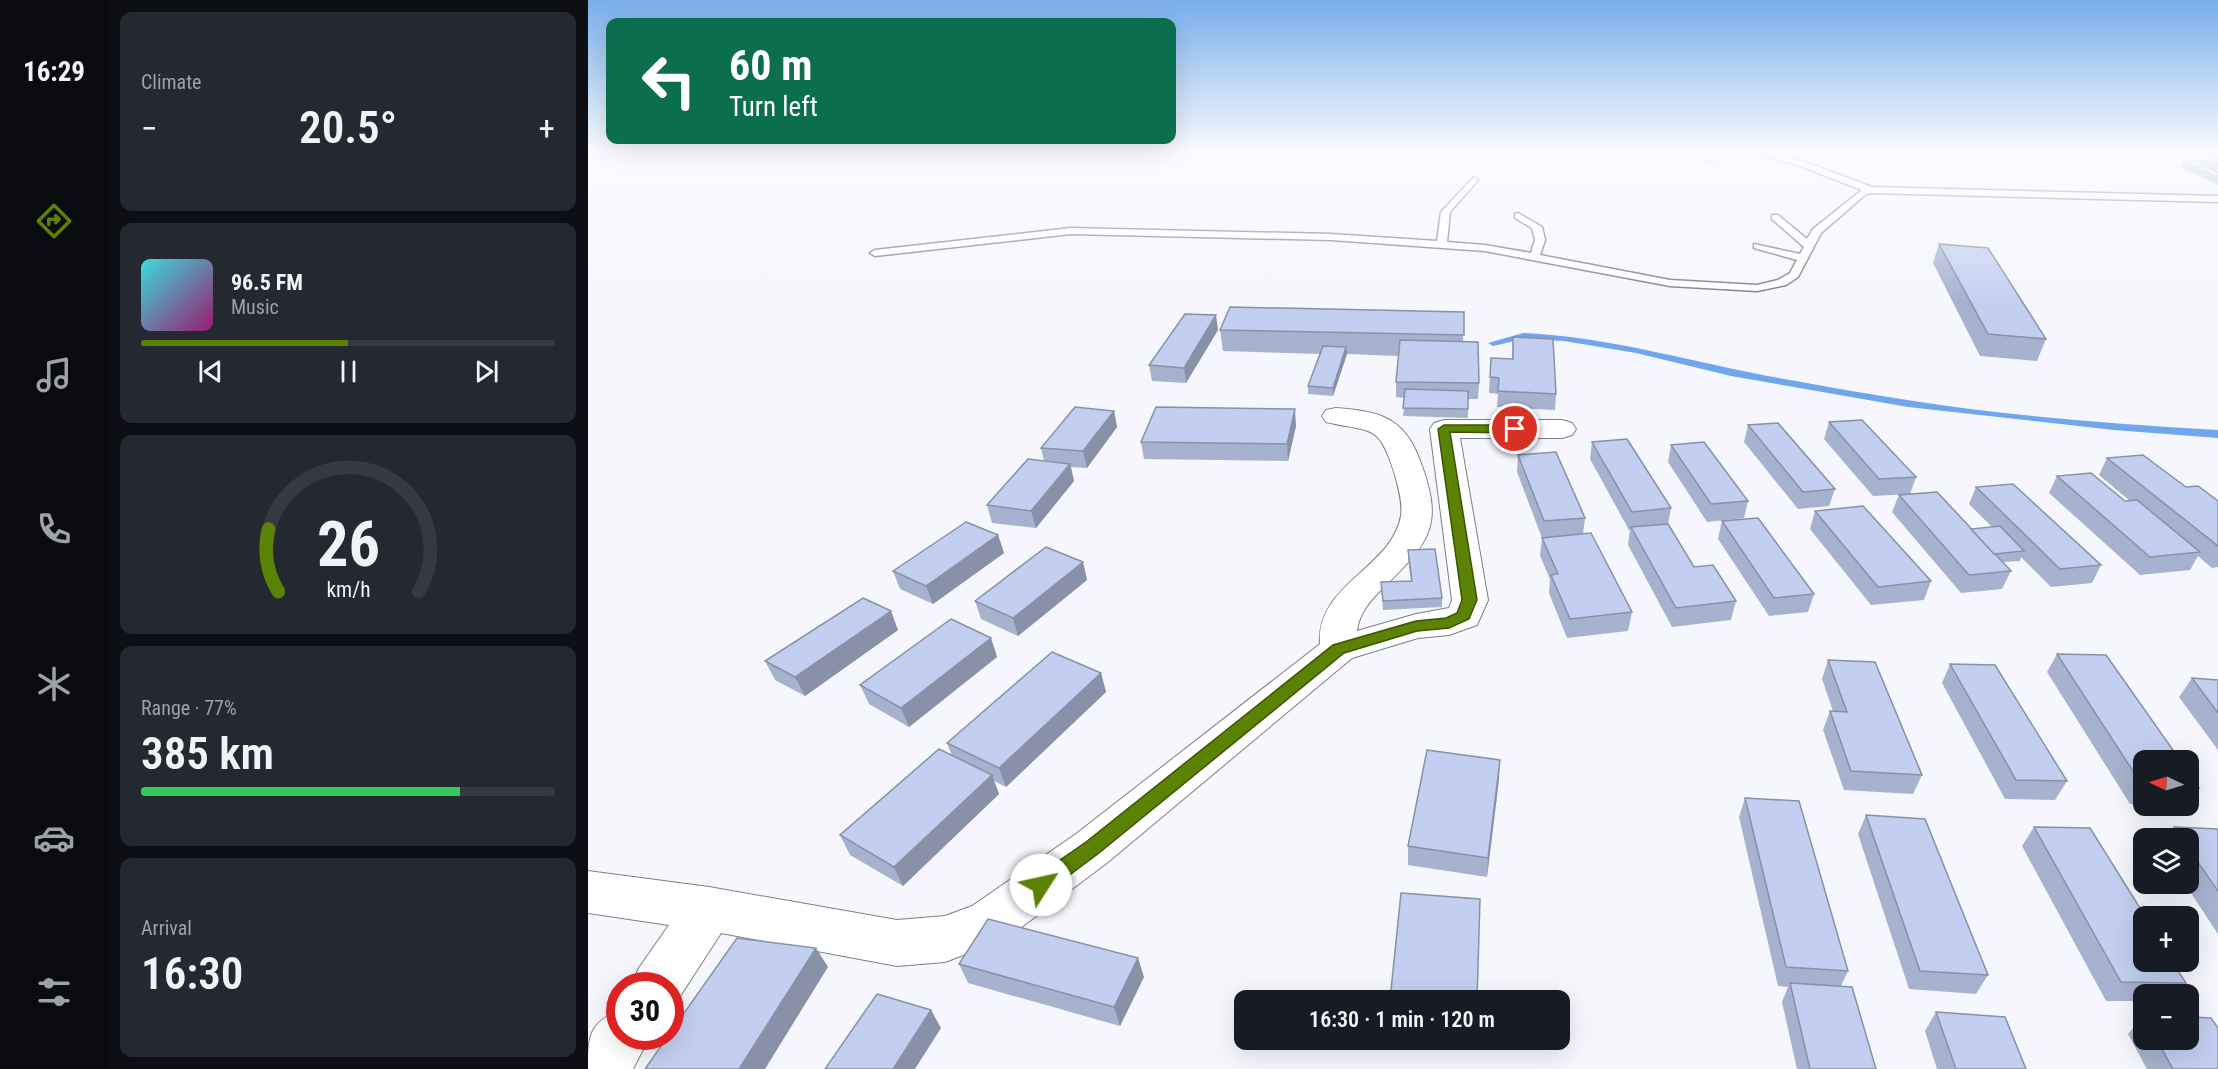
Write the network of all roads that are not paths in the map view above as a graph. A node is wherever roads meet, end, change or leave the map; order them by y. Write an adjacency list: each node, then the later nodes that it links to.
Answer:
1 (1451, 203): 5 (lane)
2 (1850, 203): 7 (lane)
3 (1518, 216): 9 (lane)
4 (1775, 217): 7 (lane)
5 (1442, 243): 8 (lane); 9 (lane)
6 (1758, 246): 10 (lane)
7 (1809, 246): 10 (lane)
8 (875, 253)
9 (1535, 256): 10 (lane)
10 (1803, 258)
11 (1336, 416): 13 (street)
12 (1562, 429): 13 (street)
13 (1339, 649): 15 (street)
14 (588, 892): 15 (street)
15 (709, 909): 16 (street)
16 (666, 972)
17 (614, 1050): 18 (street)
18 (601, 1069)

